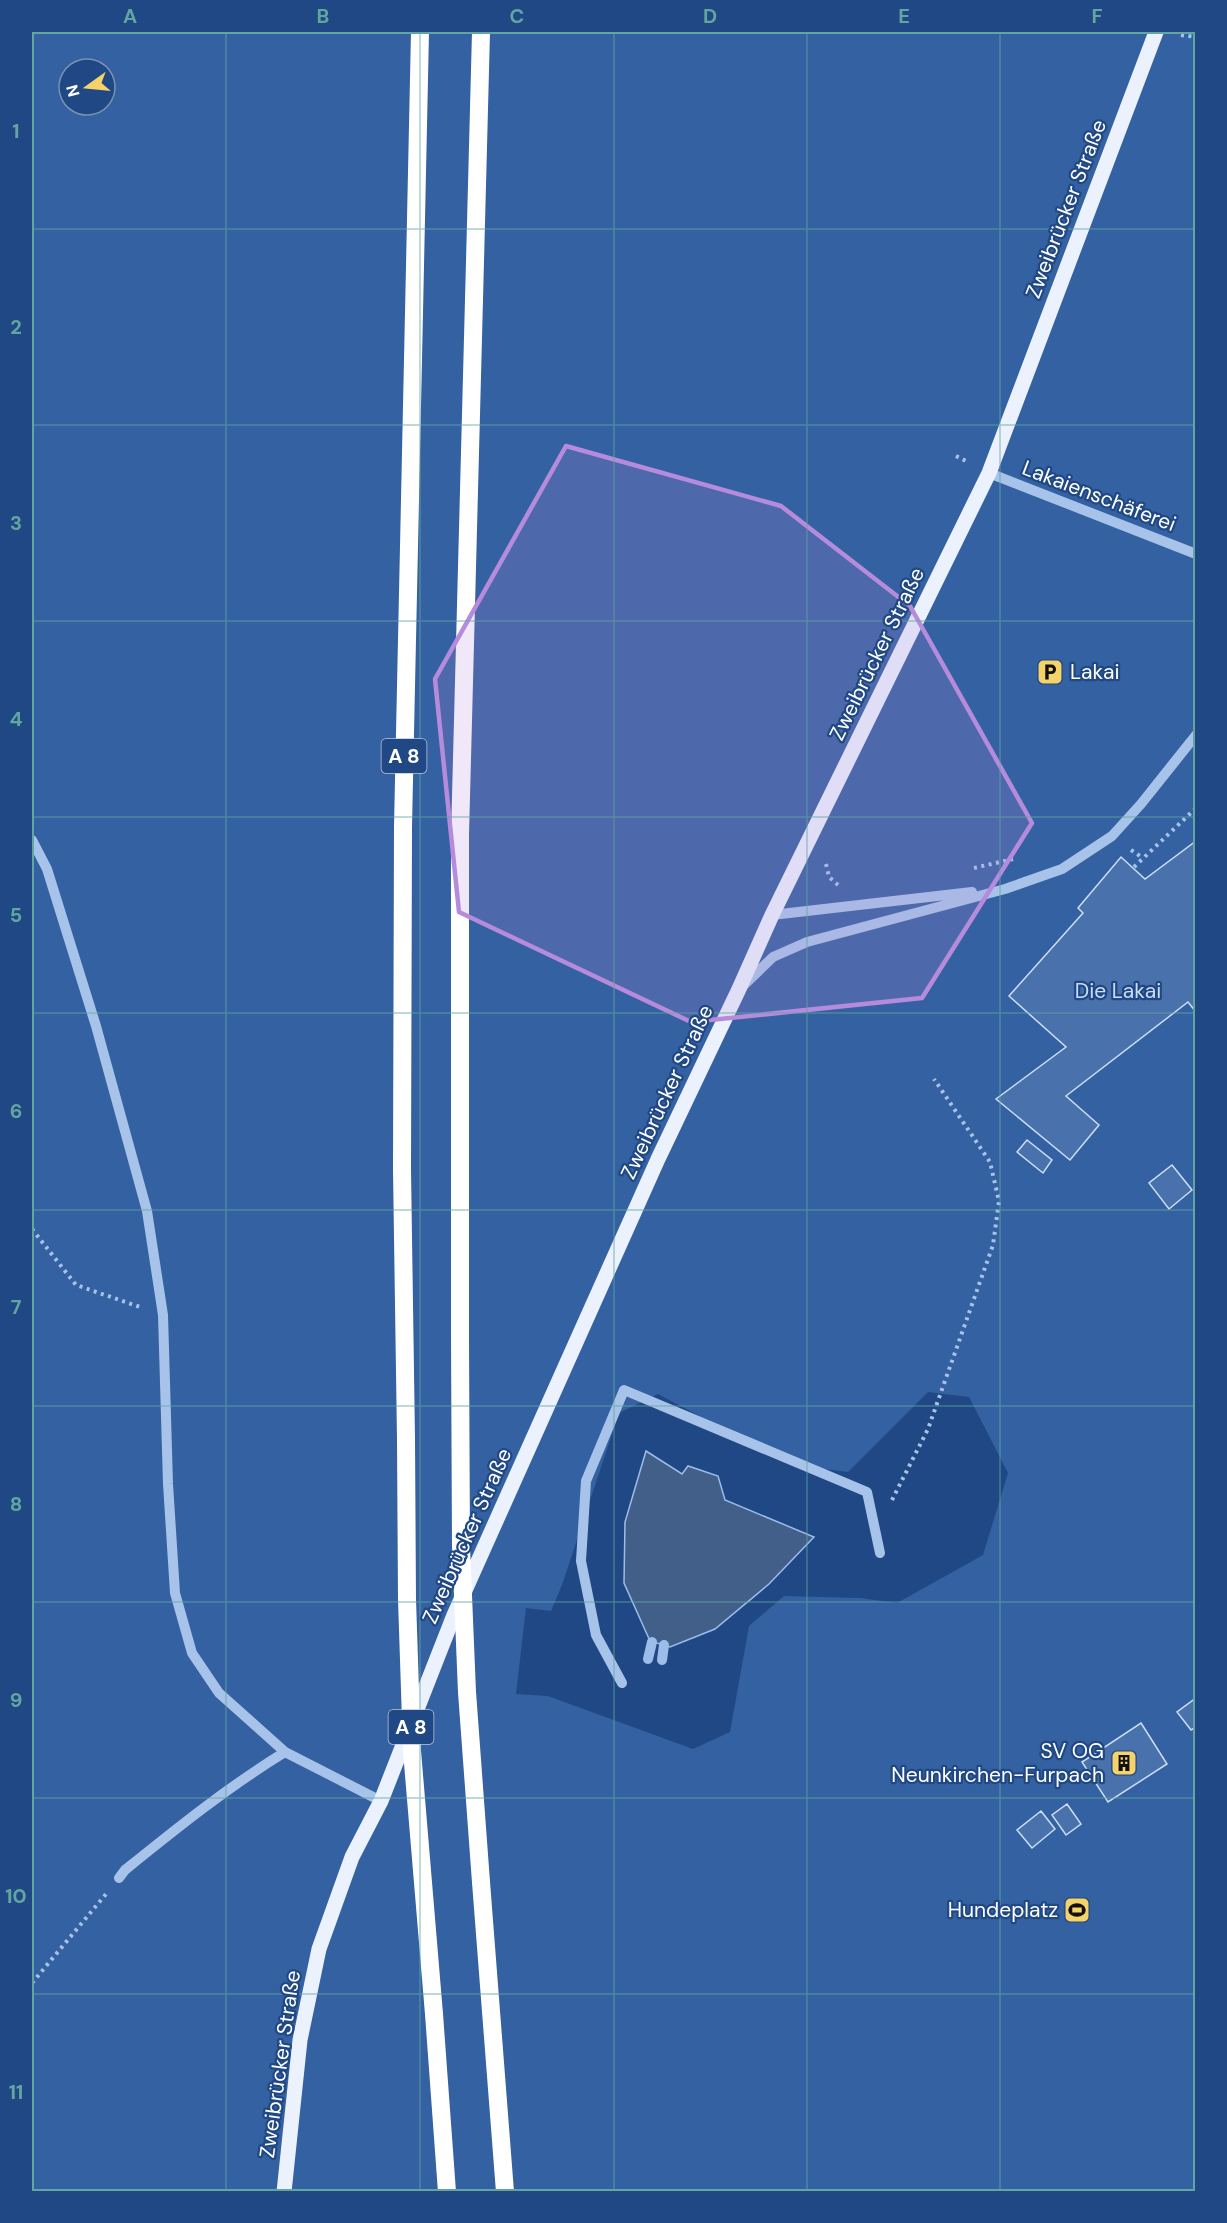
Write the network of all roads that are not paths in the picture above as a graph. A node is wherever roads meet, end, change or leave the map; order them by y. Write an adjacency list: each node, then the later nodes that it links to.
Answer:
1 (420, 32): 17 (highway, A 8, bridge)
2 (481, 32): 18 (highway, bridge)
3 (1156, 32): 4 (main road, Zweibrücker Straße)
4 (989, 473): 5 (lane, Lakaienschäferei); 9 (main road, Zweibrücker Straße)
5 (1196, 554)
6 (1196, 735): 8 (lane)
7 (32, 840): 13 (lane)
8 (1005, 889): 9 (lane); 10 (lane)
9 (772, 915): 10 (main road, Zweibrücker Straße)
10 (739, 990): 14 (main road, Zweibrücker Straße)
11 (879, 1553): 12 (lane)
12 (622, 1683)
13 (285, 1752): 14 (lane); 15 (lane)
14 (381, 1801): 16 (main road, Zweibrücker Straße)
15 (119, 1878)
16 (284, 2192)
17 (447, 2192)
18 (505, 2192)

